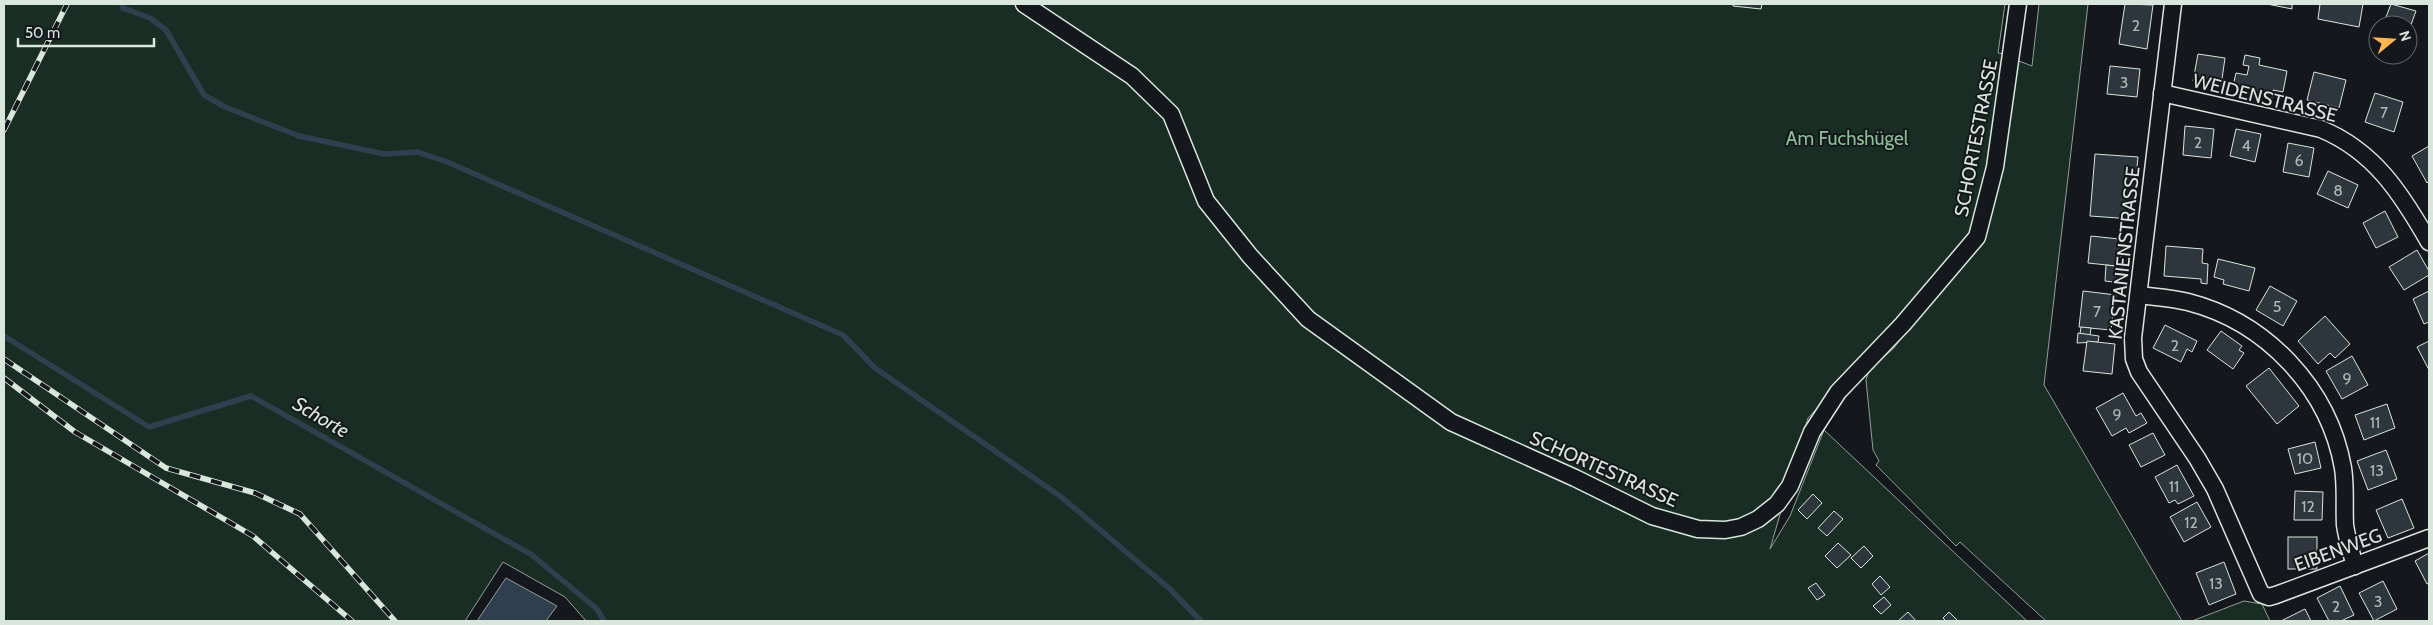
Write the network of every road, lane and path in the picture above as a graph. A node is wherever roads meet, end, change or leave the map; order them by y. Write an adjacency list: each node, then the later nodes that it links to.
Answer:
1 (1024, 4): 2 (street, SCHORTESTRASSE)
2 (2018, 4)
3 (2173, 4): 4 (street, KASTANIENSTRASSE)
4 (2162, 93): 5 (street, WEIDENSTRASSE); 6 (street, KASTANIENSTRASSE)
5 (2429, 242)
6 (2139, 295): 8 (street); 9 (street, KASTANIENSTRASSE)
7 (2429, 538): 8 (street, EIBENWEG)
8 (2355, 566): 9 (street, EIBENWEG)
9 (2261, 594)

